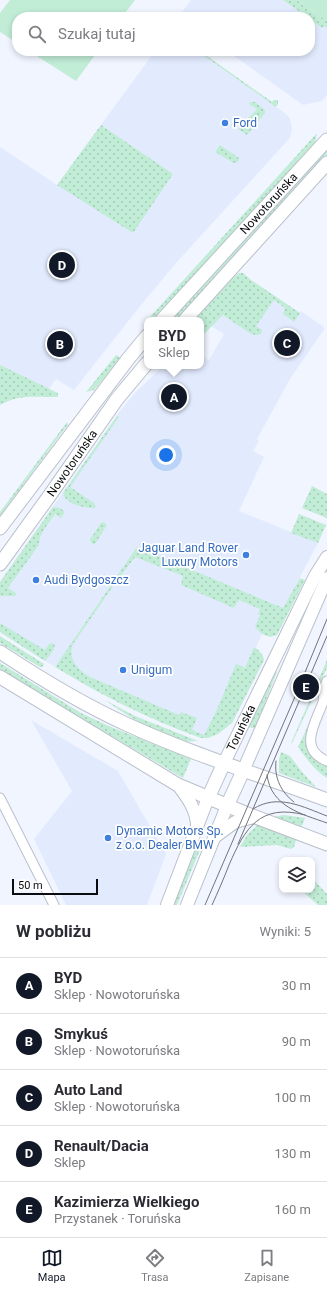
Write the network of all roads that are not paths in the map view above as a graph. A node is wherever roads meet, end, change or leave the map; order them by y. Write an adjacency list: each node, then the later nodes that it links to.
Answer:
1 (327, 140): 3 (main road, Nowotoruńska)
2 (327, 163): 4 (main road, Nowotoruńska)
3 (165, 317)
4 (187, 317)
5 (144, 340): 7 (main road, Nowotoruńska)
6 (144, 367): 9 (main road, Nowotoruńska)
7 (0, 528)
8 (327, 557): 15 (street, Toruńska)
9 (0, 564)
10 (327, 578): 16 (street, Toruńska)
11 (0, 652): 15 (main road)
12 (0, 677): 17 (main road)
13 (327, 681): 14 (street)
14 (327, 761)
15 (224, 763): 16 (main road); 19 (main road, Toruńska)
16 (243, 771): 20 (main road); 21 (main road, Toruńska)
17 (178, 785): 19 (main road); 23 (street)
18 (0, 798): 26 (street)
19 (208, 798): 21 (main road); 23 (street, Toruńska)
20 (327, 800)
21 (227, 806): 22 (main road); 24 (street, Toruńska)
22 (254, 817): 24 (street); 25 (main road)
23 (197, 826): 27 (street, Toruńska)
24 (215, 837): 28 (street, Toruńska)
25 (327, 844)
26 (54, 905)
27 (167, 905)
28 (187, 905)

